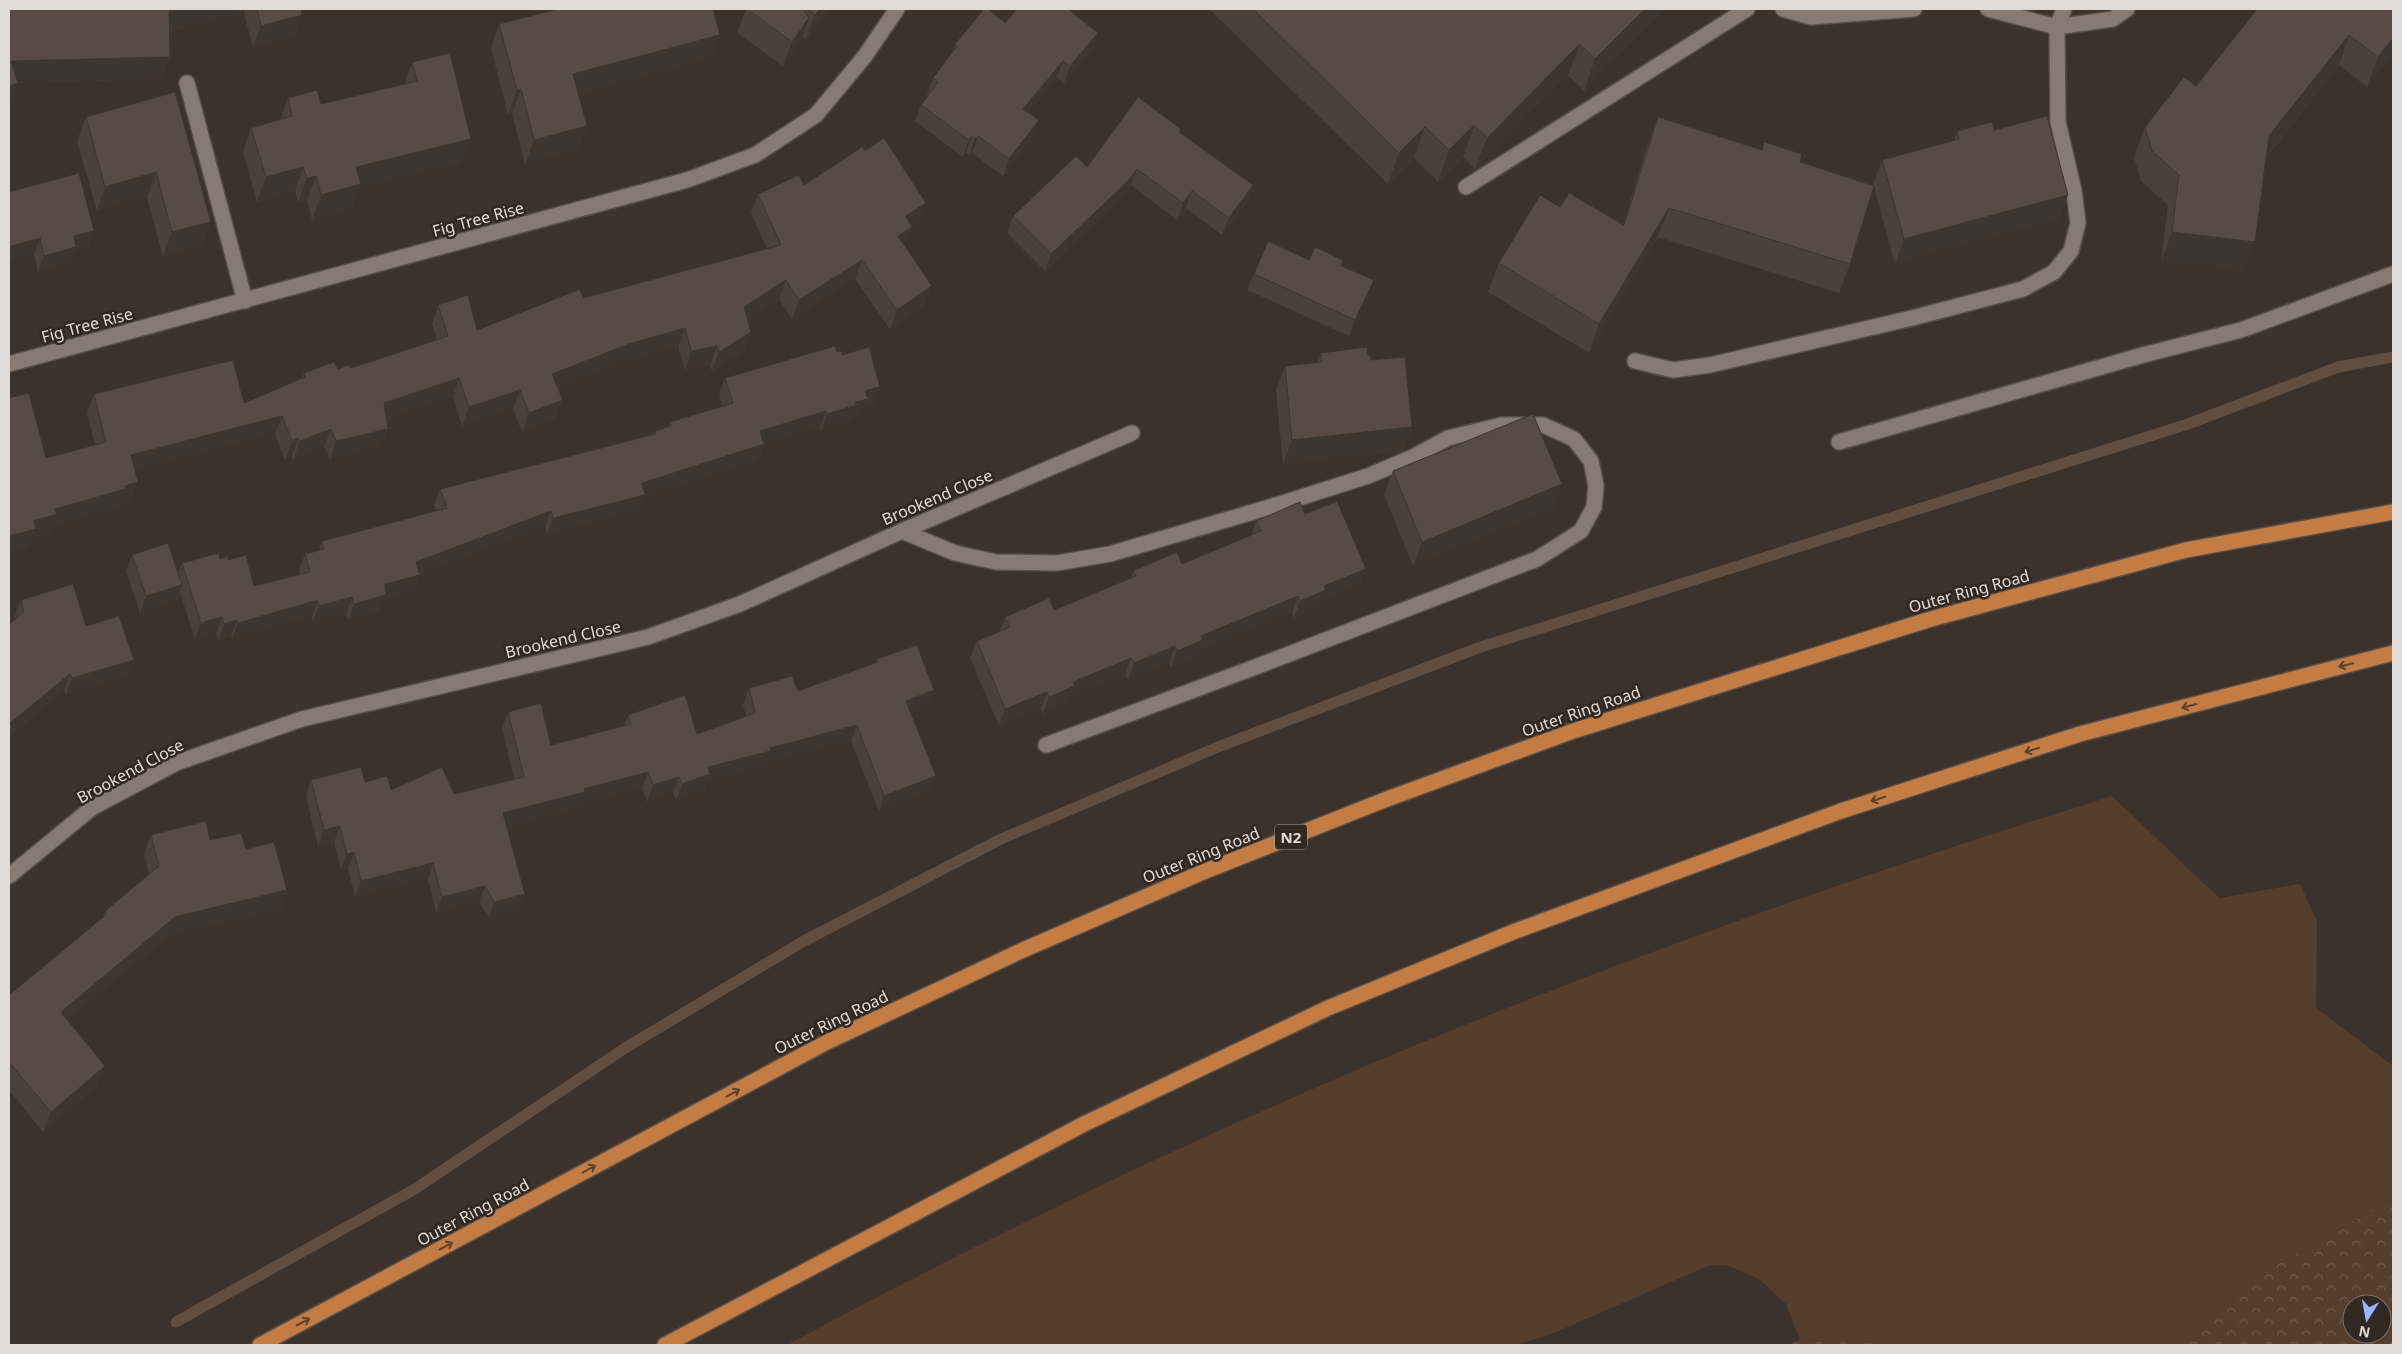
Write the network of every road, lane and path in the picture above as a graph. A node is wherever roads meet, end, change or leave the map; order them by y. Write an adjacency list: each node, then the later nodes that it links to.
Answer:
1 (897, 9): 12 (street, Fig Tree Rise)
2 (1748, 9): 10 (street)
3 (1784, 9): 4 (street)
4 (1914, 9)
5 (1988, 9): 8 (street)
6 (2064, 9): 8 (street)
7 (2127, 9): 8 (street)
8 (2057, 27): 13 (street)
9 (187, 83): 12 (street)
10 (1466, 187)
11 (2393, 274): 16 (street)
12 (245, 301): 14 (street, Fig Tree Rise)
13 (1635, 361)
14 (9, 364)
15 (1132, 433): 18 (street, Brookend Close)
16 (1839, 442)
17 (2393, 512): 22 (highway, Outer Ring Road / N2, one-way to 17)
18 (902, 531): 20 (street); 21 (street, Brookend Close)
19 (2393, 653): 23 (highway, one-way to 23)
20 (1046, 745)
21 (9, 876)
22 (260, 1345)
23 (665, 1345)

